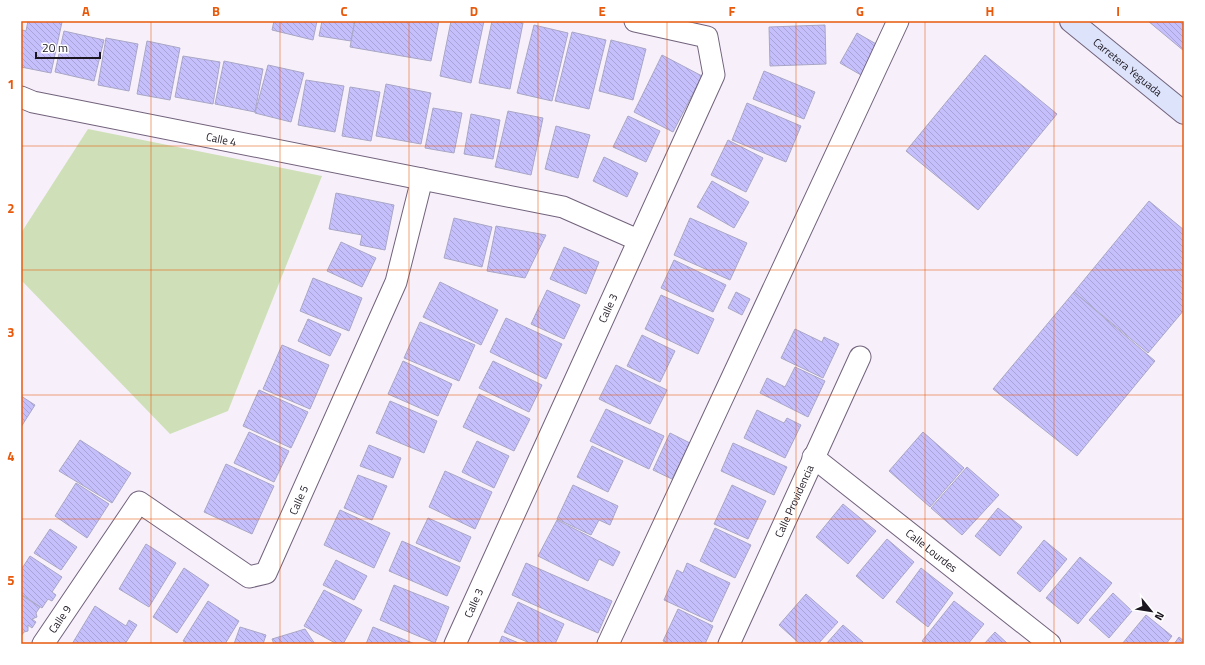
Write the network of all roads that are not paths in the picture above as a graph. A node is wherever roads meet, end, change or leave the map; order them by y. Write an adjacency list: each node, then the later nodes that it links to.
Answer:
1 (635, 21): 7 (street, Calle 3)
2 (898, 21): 13 (street)
3 (1071, 21): 5 (street, Carretera Yeguada)
4 (21, 97): 6 (street, Calle 4)
5 (1184, 113)
6 (422, 180): 7 (street, Calle 4); 10 (street, Calle 5)
7 (638, 240): 12 (street, Calle 3)
8 (860, 358): 9 (street, Calle Providencia)
9 (813, 457): 14 (street, Calle Providencia); 15 (street, Calle Lourdes)
10 (76, 595): 11 (street, Calle 9)
11 (43, 644)
12 (455, 644)
13 (608, 644)
14 (729, 644)
15 (1050, 644)

